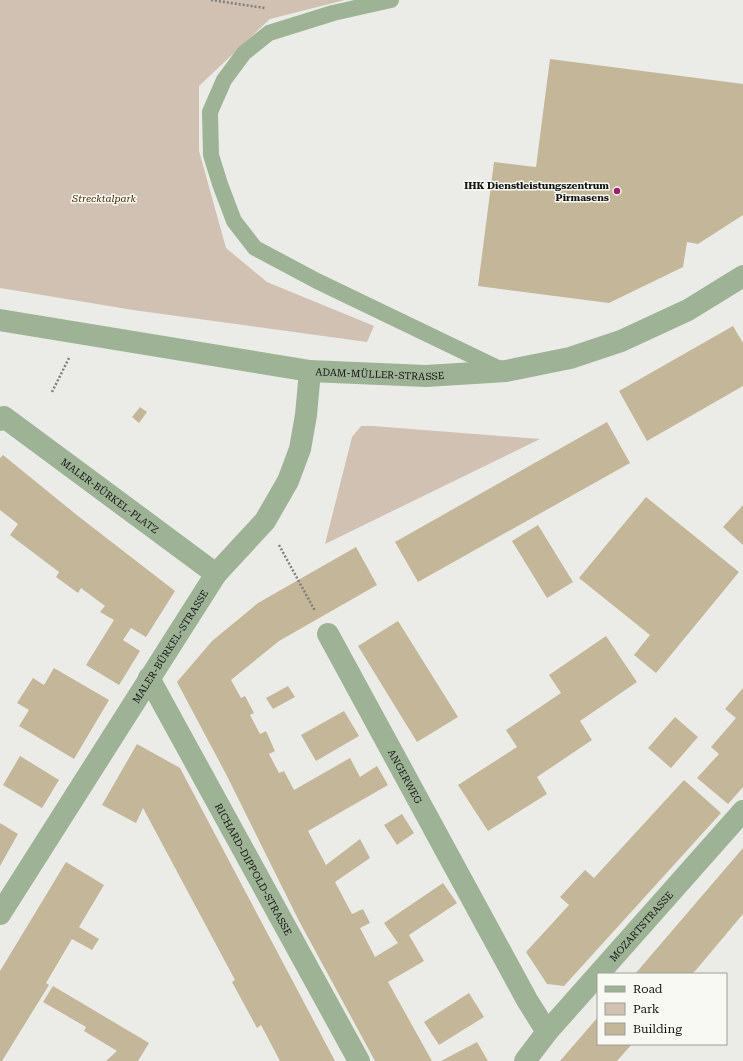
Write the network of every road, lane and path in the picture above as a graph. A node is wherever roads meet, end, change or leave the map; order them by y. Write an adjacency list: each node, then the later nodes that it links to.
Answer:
1 (211, 0): 3 (path)
2 (391, 0): 8 (lane)
3 (270, 9)
4 (743, 276): 8 (street, ADAM-MÜLLER-STRASSE)
5 (0, 320): 6 (street, ADAM-MÜLLER-STRASSE)
6 (80, 335): 7 (street, ADAM-MÜLLER-STRASSE); 9 (path)
7 (310, 371): 8 (street, ADAM-MÜLLER-STRASSE); 11 (street, MALER-BÜRKEL-STRASSE)
8 (506, 371)
9 (52, 392)
10 (2, 419): 12 (street, MALER-BÜRKEL-PLATZ)
11 (265, 521): 12 (street, MALER-BÜRKEL-STRASSE); 13 (path)
12 (216, 574): 14 (street, MALER-BÜRKEL-STRASSE)
13 (328, 634): 19 (street, ANGERWEG)
14 (148, 678): 16 (street, MALER-BÜRKEL-STRASSE); 20 (street, RICHARD-DIPPOLD-STRASSE)
15 (743, 811): 17 (street, MOZARTSTRASSE)
16 (0, 914)
17 (599, 973)
18 (597, 975): 19 (street, MOZARTSTRASSE)
19 (546, 1032): 21 (street, MOZARTSTRASSE)
20 (359, 1061)
21 (525, 1061)

